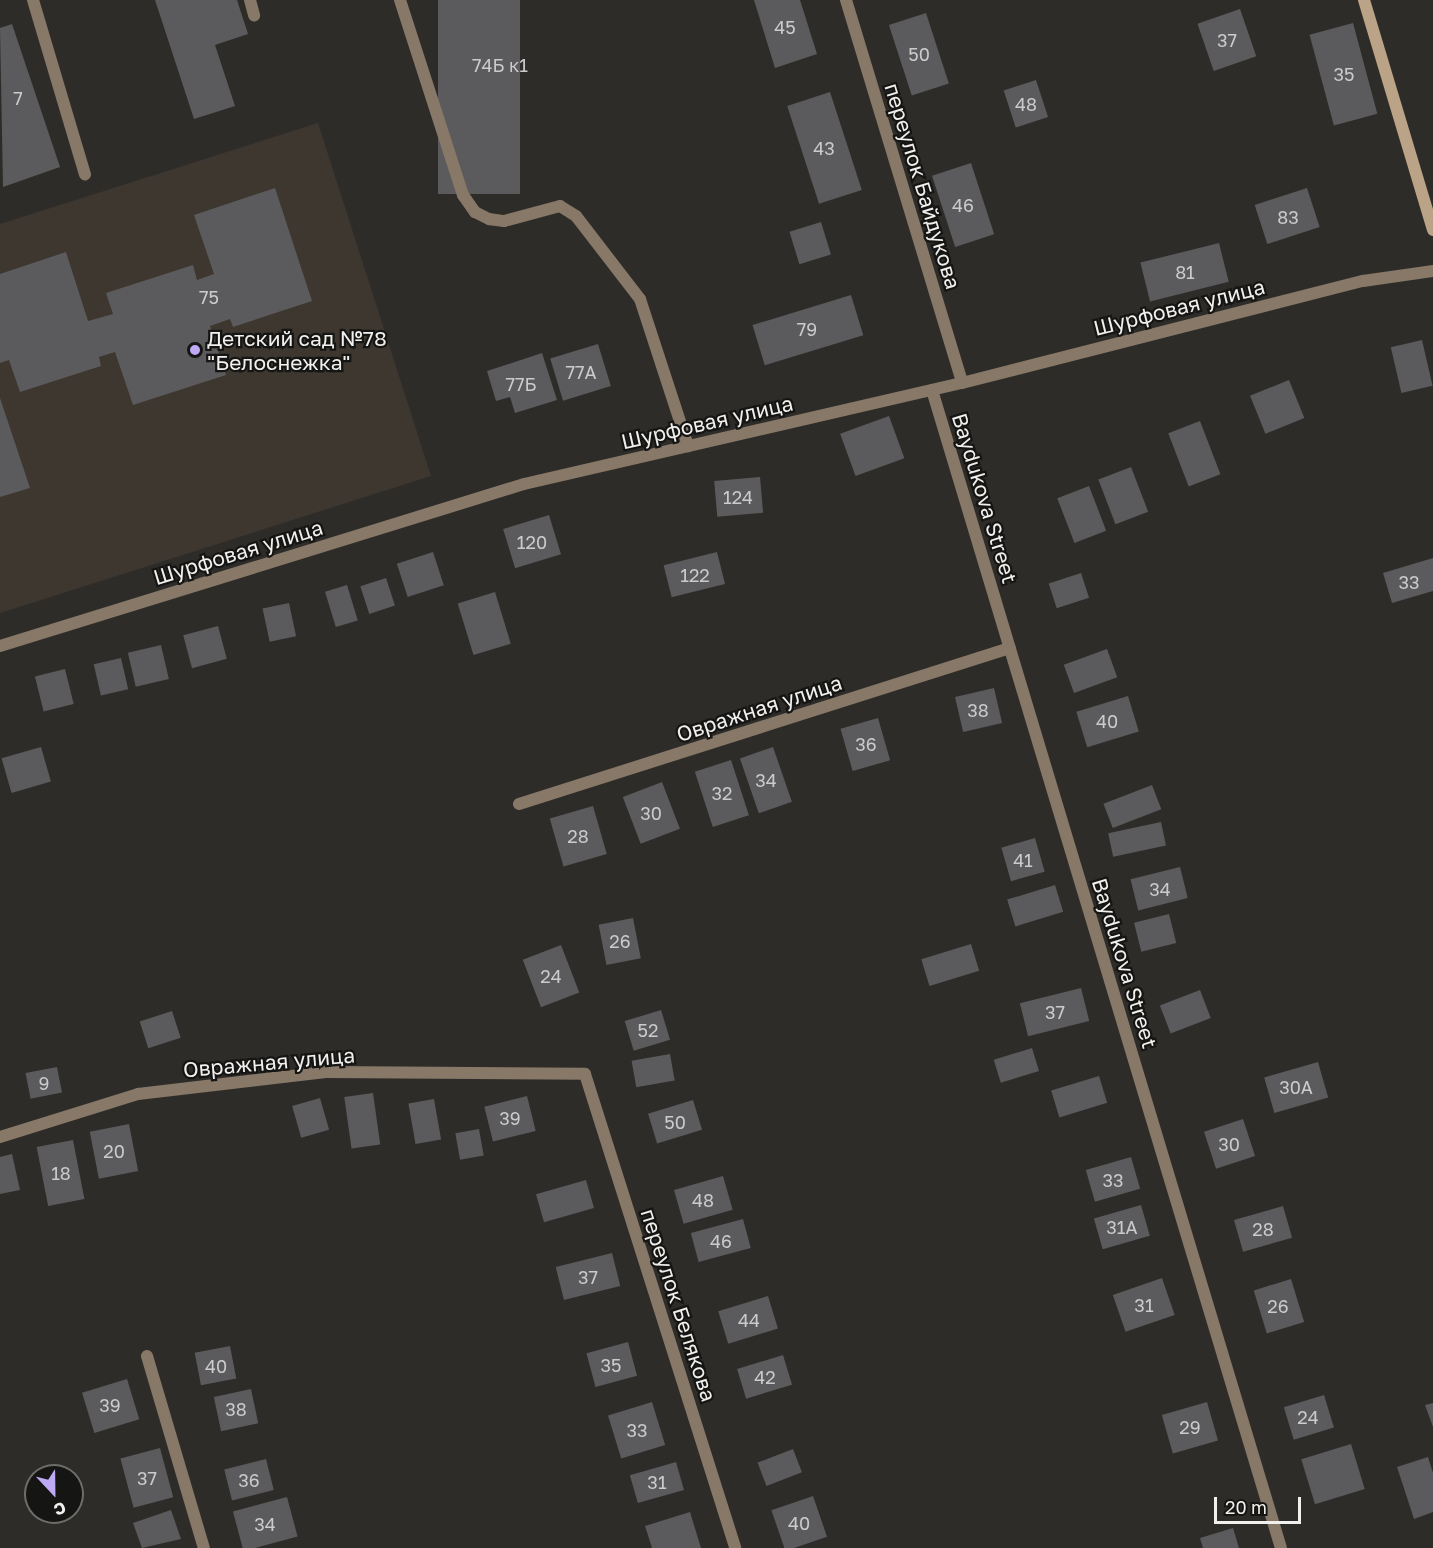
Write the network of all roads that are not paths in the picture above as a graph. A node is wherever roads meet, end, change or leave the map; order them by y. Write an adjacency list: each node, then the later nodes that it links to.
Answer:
1 (33, 0): 7 (street)
2 (250, 0): 6 (street)
3 (400, 0): 12 (street)
4 (846, 0): 10 (street, переулок Байдукова)
5 (1364, 0): 8 (street)
6 (254, 15)
7 (85, 174)
8 (1433, 230)
9 (1433, 271): 10 (street, Шурфовая улица)
10 (962, 383): 11 (street, Шурфовая улица)
11 (932, 390): 12 (street, Шурфовая улица); 14 (street, Baydukova Street)
12 (688, 446): 13 (street, Шурфовая улица)
13 (0, 646)
14 (1010, 648): 15 (street, Овражная улица); 21 (street, Baydukova Street)
15 (519, 804)
16 (585, 1074): 17 (street, Овражная улица); 20 (street, переулок Белякова)
17 (0, 1137)
18 (147, 1356): 19 (street)
19 (204, 1548)
20 (735, 1548)
21 (1281, 1548)

